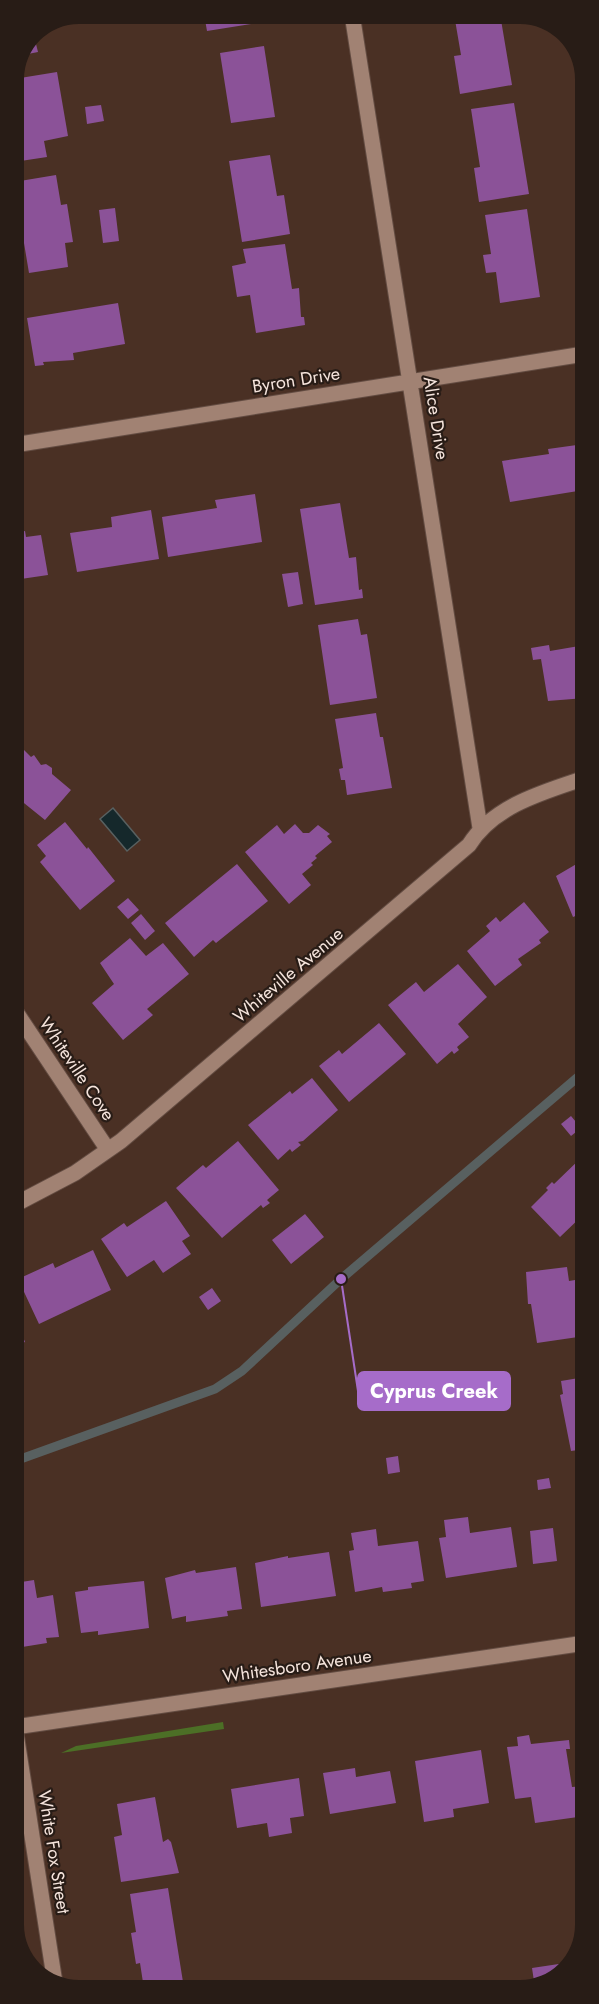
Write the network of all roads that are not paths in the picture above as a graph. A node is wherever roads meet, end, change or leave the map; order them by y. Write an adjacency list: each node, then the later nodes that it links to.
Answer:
1 (354, 24): 3 (street, Alice Drive)
2 (575, 355): 3 (street, Byron Drive)
3 (411, 382): 4 (street, Byron Drive); 6 (street, Alice Drive)
4 (24, 443)
5 (575, 781): 6 (street, Whiteville Avenue)
6 (480, 828): 8 (street, Whiteville Avenue)
7 (24, 1024): 8 (street, Whiteville Cove)
8 (108, 1150): 9 (street, Whiteville Avenue)
9 (24, 1200)
10 (575, 1644): 11 (street, Whitesboro Avenue)
11 (24, 1726)
12 (24, 1785): 13 (street, White Fox Street)
13 (54, 1974)

